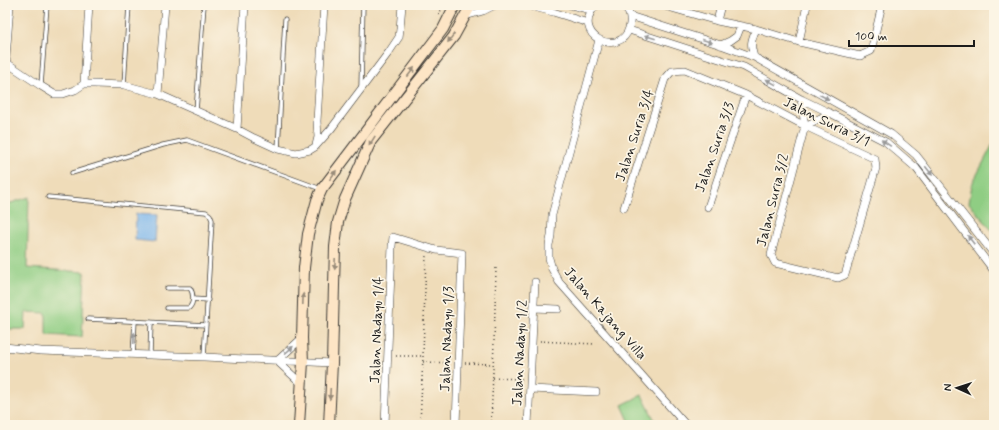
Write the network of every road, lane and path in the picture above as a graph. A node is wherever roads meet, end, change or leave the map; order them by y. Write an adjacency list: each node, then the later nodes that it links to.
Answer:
1 (10, 5): 37 (street)
2 (47, 5): 37 (lane)
3 (88, 5): 35 (street)
4 (129, 5): 36 (lane)
5 (165, 5): 39 (street)
6 (204, 5): 42 (lane)
7 (245, 5): 46 (street)
8 (324, 5): 44 (street)
9 (363, 5): 38 (lane)
10 (402, 5): 38 (street)
11 (455, 5): 51 (street, one-way to 11)
12 (471, 5): 22 (street)
13 (495, 5): 22 (street)
14 (526, 5): 26 (street)
15 (571, 5): 21 (street)
16 (623, 5): 23 (street)
17 (661, 5): 25 (street)
18 (721, 5): 25 (street)
19 (806, 5): 31 (street)
20 (882, 5): 31 (street)
21 (593, 8): 26 (street)
22 (465, 16): 82 (street, one-way to 82)
23 (630, 16): 29 (street); 32 (street, one-way to 32)
24 (285, 19): 49 (lane)
25 (717, 21): 27 (street)
26 (588, 23): 30 (street)
27 (741, 26): 28 (street); 32 (street)
28 (756, 29): 31 (street); 33 (street)
29 (629, 30): 30 (street); 41 (street, one-way to 29)
30 (599, 40): 95 (street, Jalan Kajang Villa)
31 (799, 42)
32 (721, 45): 33 (street)
33 (754, 57): 56 (street, one-way to 56)
34 (672, 71): 40 (street, Jalan Suria 3/1); 54 (street, Jalan Suria 3/4)
35 (84, 84): 36 (street); 37 (street)
36 (124, 85): 39 (street)
37 (40, 86)
38 (361, 88): 47 (street)
39 (158, 94): 42 (street)
40 (746, 95): 45 (street, Jalan Suria 3/1); 53 (street, Jalan Suria 3/3)
41 (801, 99): 43 (street); 45 (street, Jalan Suria 3/2)
42 (196, 111): 46 (street)
43 (830, 112): 45 (street); 58 (street, one-way to 43)
44 (317, 121): 47 (street); 48 (street)
45 (805, 126): 59 (street, Jalan Suria 3/1); 59 (street, Jalan Suria 3/2)
46 (237, 129): 49 (street)
47 (331, 129): 48 (street)
48 (315, 147): 49 (street)
49 (278, 149)
50 (72, 173): 51 (lane)
51 (322, 189): 71 (street, one-way to 51)
52 (48, 197): 63 (lane)
53 (708, 207)
54 (624, 208)
55 (426, 248): 77 (street, Jalan Nadayu 1/4); 78 (path); 92 (street, Jalan Nadayu 1/3)
56 (994, 254)
57 (496, 265): 83 (path)
58 (994, 272)
59 (838, 278)
60 (535, 282): 65 (street, Jalan Nadayu 1/2)
61 (167, 288): 62 (lane)
62 (193, 299): 63 (lane); 64 (lane)
63 (208, 300): 70 (lane)
64 (167, 308)
65 (534, 308): 66 (street); 72 (street, Jalan Nadayu 1/2)
66 (558, 309)
67 (88, 319): 68 (lane)
68 (135, 321): 69 (lane); 75 (lane, one-way to 68)
69 (151, 322): 70 (lane); 76 (lane)
70 (206, 326): 79 (lane)
71 (302, 338): 80 (street, one-way to 71); 81 (street)
72 (532, 341): 73 (path); 84 (street, Jalan Nadayu 1/2)
73 (595, 344)
74 (5, 347): 75 (street)
75 (133, 355): 76 (street)
76 (150, 355): 79 (street)
77 (388, 356): 78 (path); 90 (street, Jalan Nadayu 1/4)
78 (423, 356): 91 (path)
79 (204, 357): 80 (street)
80 (277, 361): 81 (street); 85 (street)
81 (302, 362): 82 (street); 85 (street)
82 (332, 364): 89 (street, one-way to 89)
83 (493, 378): 84 (path); 93 (path)
84 (530, 379): 86 (street, Jalan Nadayu 1/2)
85 (302, 384): 88 (street)
86 (530, 389): 87 (street); 94 (street, Jalan Nadayu 1/2)
87 (596, 392)
88 (299, 425)
89 (329, 425)
90 (385, 425)
91 (420, 425)
92 (456, 425)
93 (491, 425)
94 (528, 425)
95 (686, 425)

